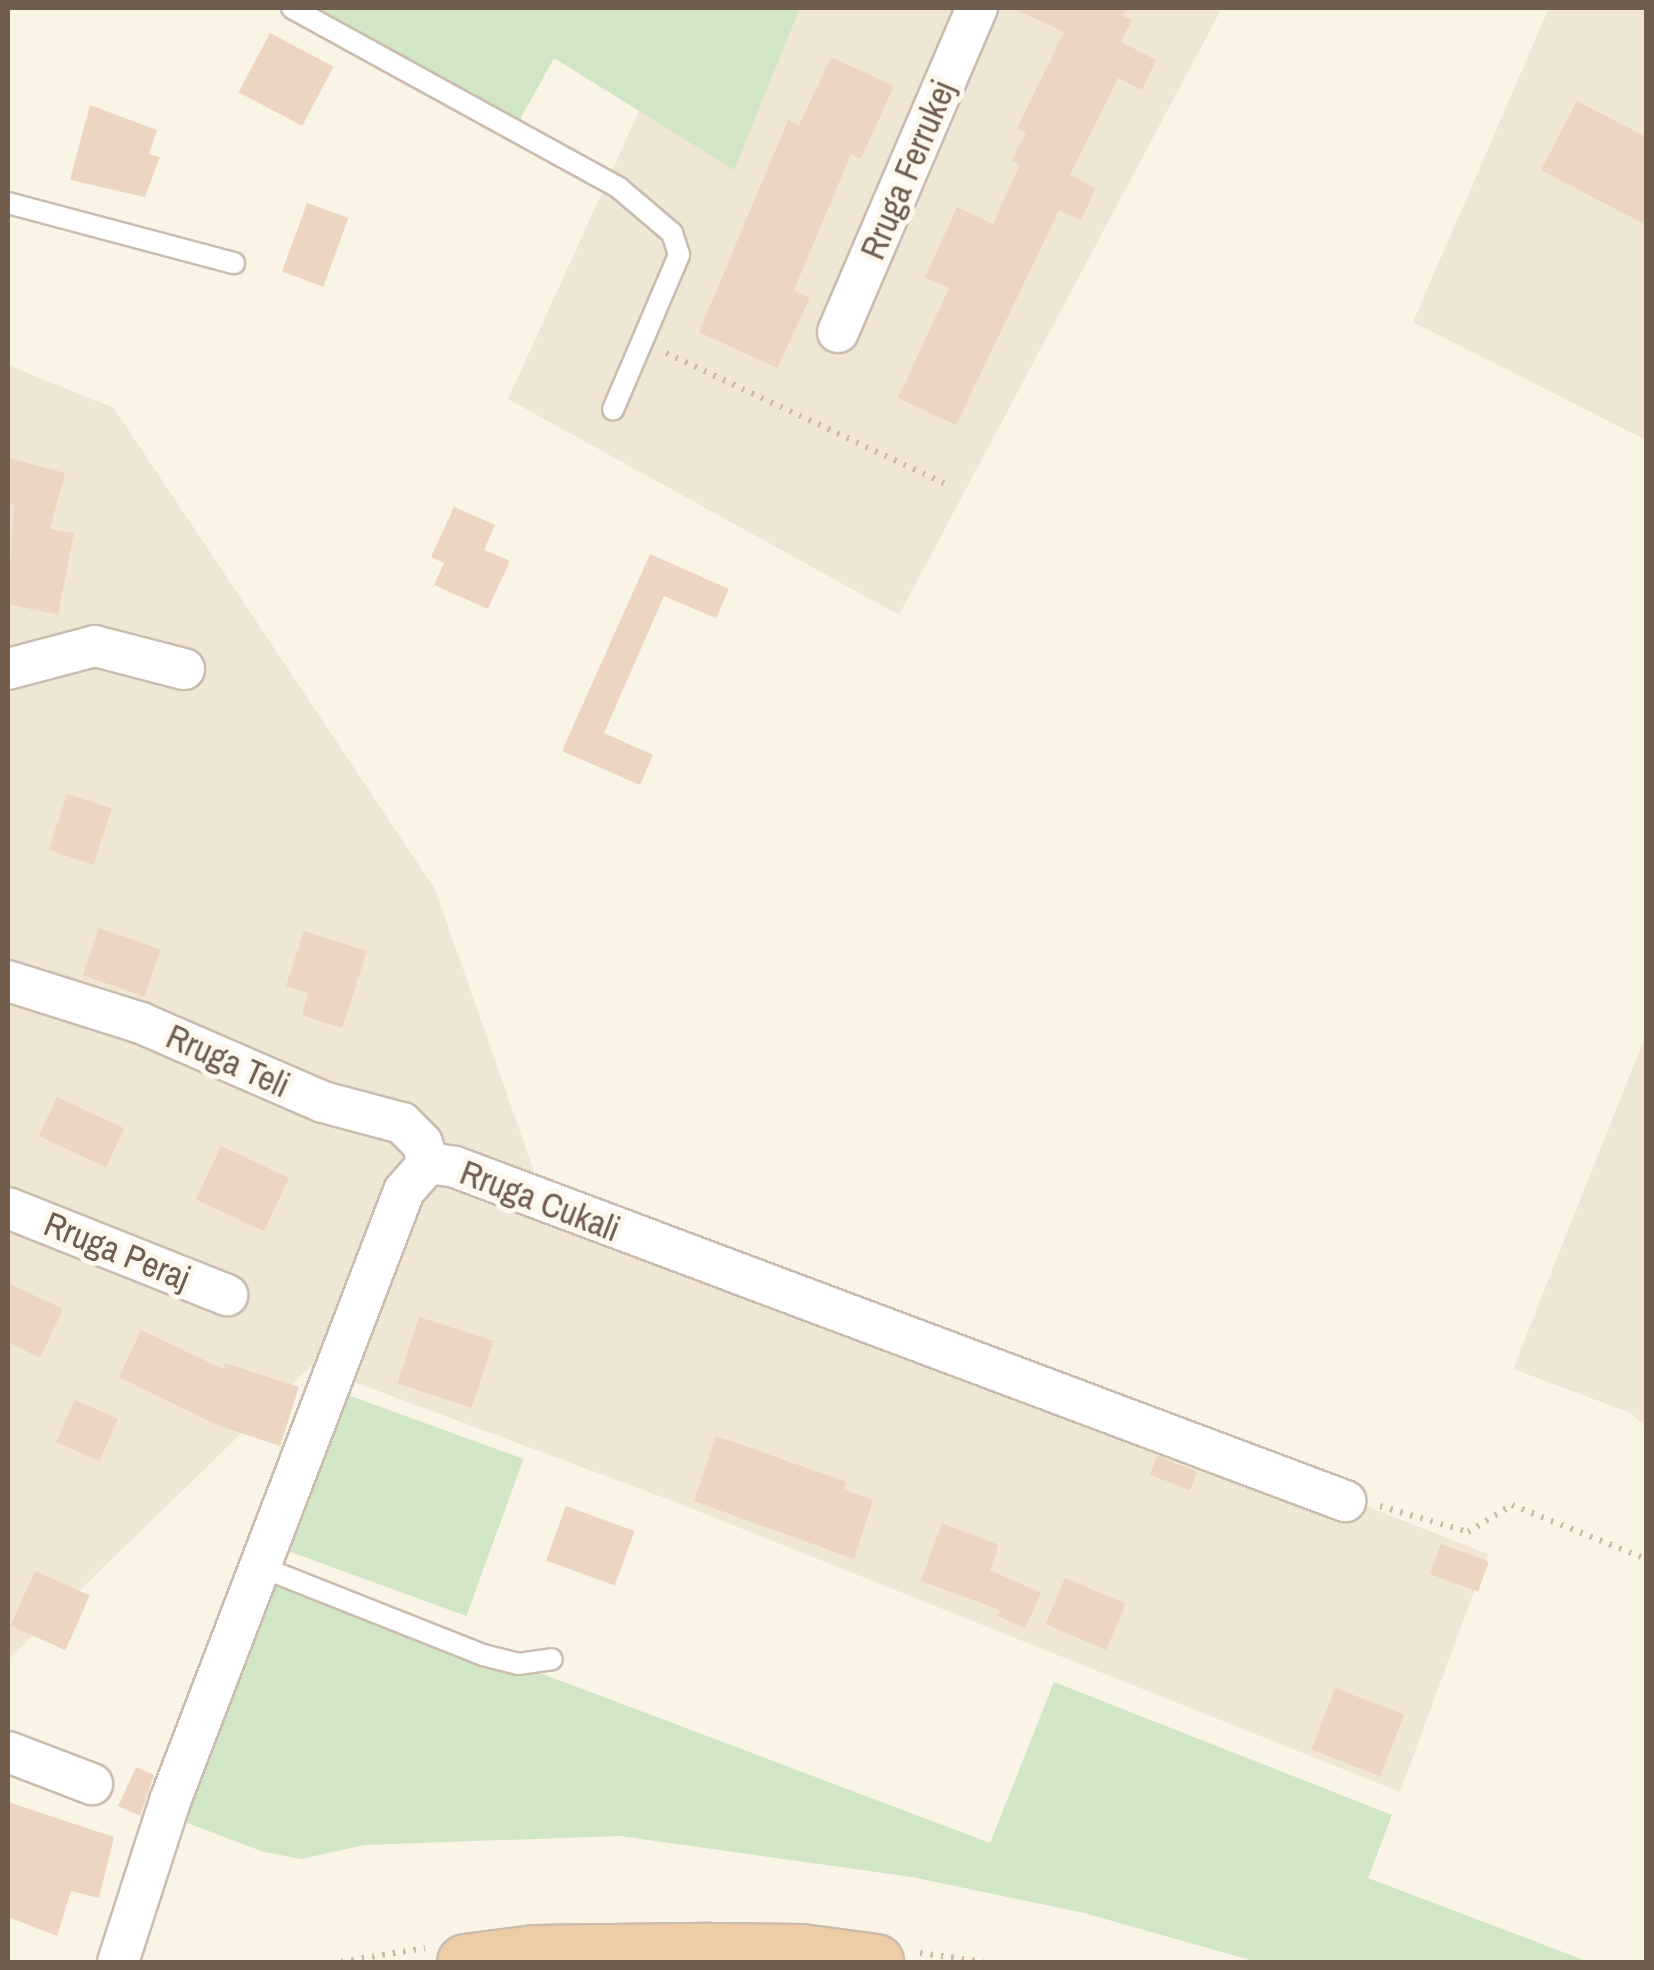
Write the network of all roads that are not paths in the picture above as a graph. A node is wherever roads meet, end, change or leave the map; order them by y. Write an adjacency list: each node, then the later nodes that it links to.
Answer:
1 (292, 8): 6 (lane)
2 (976, 8): 5 (street, Rruga Ferrukej)
3 (8, 204): 4 (lane)
4 (234, 263)
5 (838, 332)
6 (613, 410)
7 (8, 669): 8 (street)
8 (184, 669)
9 (8, 982): 10 (street, Rruga Teli)
10 (428, 1163): 13 (street, Rruga Cukali); 14 (street, Rruga Cukali)
11 (8, 1208): 12 (street, Rruga Peraj)
12 (227, 1295)
13 (1344, 1501)
14 (261, 1567): 15 (lane); 18 (street, Rruga Cukali)
15 (552, 1659)
16 (8, 1752): 17 (street)
17 (92, 1784)
18 (118, 1962)
19 (465, 1962): 20 (highway)
20 (875, 1962)

